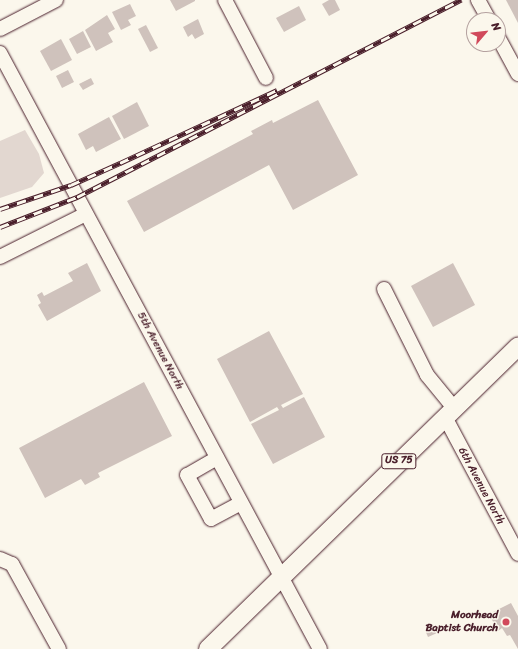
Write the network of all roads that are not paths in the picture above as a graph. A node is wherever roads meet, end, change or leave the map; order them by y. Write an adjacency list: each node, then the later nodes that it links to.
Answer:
1 (56, 0): 5 (street)
2 (225, 0): 9 (street)
3 (478, 0): 4 (street)
4 (485, 12)
5 (0, 29)
6 (506, 52): 8 (street)
7 (0, 53): 10 (street, 5th Avenue North)
8 (518, 74)
9 (266, 78)
10 (86, 214): 11 (street); 15 (street, 5th Avenue North)
11 (0, 257)
12 (384, 289): 14 (street, 6th Avenue North)
13 (518, 346): 14 (main road, US 75)
14 (449, 413): 17 (street, 6th Avenue North); 19 (main road, US 75)
15 (217, 458): 16 (street, 5th Avenue North); 16 (street)
16 (242, 503): 19 (street, 5th Avenue North)
17 (518, 554)
18 (0, 559): 20 (street)
19 (281, 577): 21 (main road, US 75); 22 (street, 5th Avenue North)
20 (59, 649)
21 (208, 649)
22 (320, 649)

